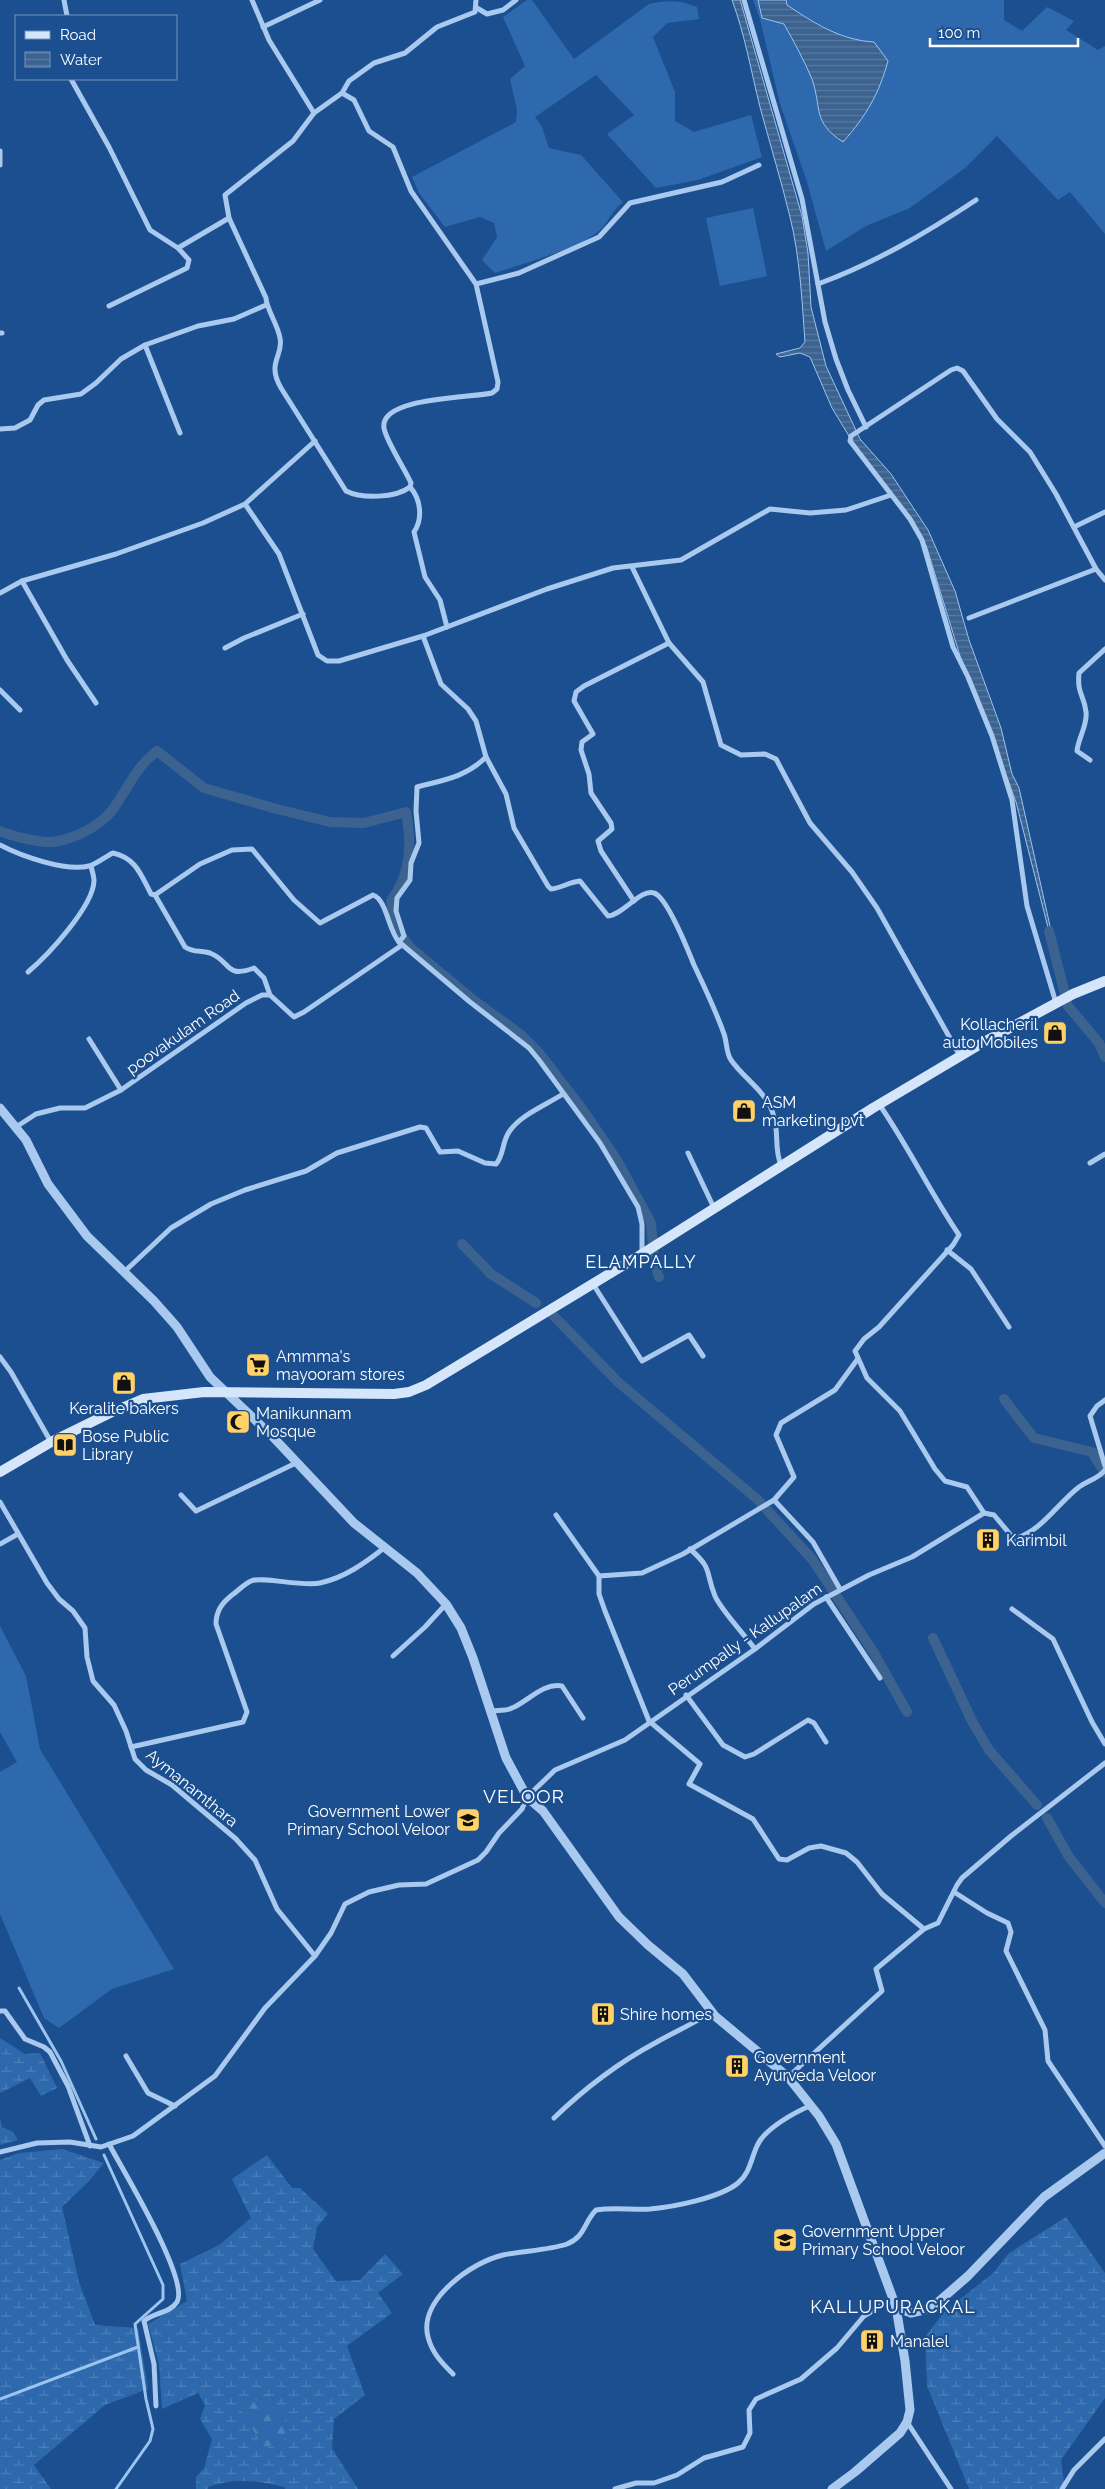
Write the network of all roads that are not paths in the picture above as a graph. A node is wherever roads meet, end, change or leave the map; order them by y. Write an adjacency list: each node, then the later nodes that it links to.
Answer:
1 (64, 0): 8 (street)
2 (252, 0): 9 (street)
3 (320, 0): 9 (street)
4 (476, 0): 7 (street)
5 (516, 0): 7 (street)
6 (744, 0): 20 (street)
7 (477, 8): 11 (street)
8 (67, 15)
9 (263, 27): 12 (street)
10 (72, 80): 18 (street)
11 (342, 93): 12 (street); 19 (street)
12 (314, 113): 17 (street)
13 (0, 151): 14 (street)
14 (0, 165)
15 (759, 165): 19 (street)
16 (976, 200): 20 (street)
17 (229, 218): 18 (street); 21 (street)
18 (178, 248): 22 (street)
19 (476, 284): 28 (street)
20 (818, 284): 24 (street)
21 (266, 304): 23 (street); 27 (street)
22 (110, 306)
23 (145, 344): 25 (street); 26 (street)
24 (866, 427): 29 (street); 32 (street)
25 (0, 429)
26 (180, 433)
27 (315, 441): 28 (street); 30 (street)
28 (410, 487): 40 (street)
29 (892, 495): 33 (street); 58 (street)
30 (245, 504): 36 (street); 38 (street)
31 (1105, 512): 32 (street)
32 (1074, 527): 34 (street)
33 (632, 567): 40 (street); 42 (street)
34 (1096, 569): 35 (street); 39 (street)
35 (1105, 580)
36 (22, 581): 37 (street); 46 (street)
37 (0, 593)
38 (304, 614): 41 (street); 43 (street)
39 (969, 618)
40 (446, 627): 41 (street)
41 (423, 636): 48 (street)
42 (669, 643): 53 (street); 60 (street)
43 (225, 648)
44 (1105, 649): 49 (street)
45 (0, 690): 47 (street)
46 (96, 703)
47 (20, 710)
48 (486, 757): 53 (street); 54 (street)
49 (1090, 760)
50 (0, 845): 51 (street)
51 (91, 866): 52 (street); 55 (street)
52 (155, 895): 54 (street); 57 (street)
53 (634, 901): 69 (street)
54 (401, 941): 57 (street); 62 (street)
55 (28, 972)
56 (1105, 982): 58 (main road)
57 (270, 995): 61 (street, poovakulam Road)
58 (1058, 1002): 60 (main road)
59 (89, 1039): 61 (street)
60 (960, 1057): 63 (main road)
61 (121, 1090): 65 (street, poovakulam Road)
62 (563, 1094): 71 (street); 73 (street)
63 (879, 1104): 69 (main road); 72 (street)
64 (0, 1108): 65 (street)
65 (16, 1127): 73 (street)
66 (688, 1153): 70 (street)
67 (1105, 1154): 68 (street)
68 (1090, 1163)
69 (781, 1165): 70 (main road)
70 (714, 1208): 71 (main road)
71 (650, 1249): 74 (main road)
72 (948, 1250): 75 (street); 78 (street)
73 (123, 1273): 79 (street)
74 (594, 1284): 76 (street); 79 (main road)
75 (1010, 1327)
76 (703, 1356)
77 (0, 1357): 81 (street)
78 (857, 1360): 86 (street); 88 (street)
79 (226, 1392): 81 (main road); 82 (street)
80 (1105, 1400): 83 (street)
81 (51, 1442): 84 (main road)
82 (296, 1463): 85 (street); 92 (street)
83 (1105, 1468): 88 (street)
84 (0, 1472)
85 (181, 1495)
86 (774, 1500): 93 (street); 95 (street)
87 (0, 1502): 90 (street, Aymanamthara)
88 (984, 1513): 95 (street, Perumpally - Kallupalam)
89 (556, 1515): 94 (street)
90 (18, 1534): 91 (street); 108 (street, Aymanamthara)
91 (0, 1544)
92 (384, 1548): 97 (street); 108 (street)
93 (690, 1550): 94 (street); 99 (street)
94 (599, 1576): 105 (street)
95 (840, 1590): 96 (street, Perumpally - Kallupalam)
96 (826, 1597): 99 (street, Perumpally - Kallupalam); 101 (street)
97 (446, 1604): 100 (street); 103 (street)
98 (1012, 1609): 107 (street)
99 (755, 1649): 102 (street, Perumpally - Kallupalam)
100 (392, 1656)
101 (880, 1678)
102 (686, 1695): 105 (street, Perumpally - Kallupalam); 106 (street)
103 (492, 1711): 104 (street); 110 (street)
104 (583, 1718)
105 (649, 1721): 110 (street, Perumpally - Kallupalam); 112 (street)
106 (826, 1742)
107 (1105, 1744)
108 (131, 1747): 113 (street, Aymanamthara)
109 (1105, 1763): 111 (street)
110 (528, 1796): 113 (street, Perumpally - Kallupalam); 115 (street)
111 (954, 1892): 112 (street); 123 (street)
112 (924, 1929): 117 (street)
113 (316, 1956): 118 (street, Perumpally - Kallupalam)
114 (0, 2010): 122 (street)
115 (712, 2012): 117 (street); 120 (street)
116 (126, 2056): 118 (street)
117 (788, 2077): 119 (street)
118 (175, 2106): 121 (street, Perumpally - Kallupalam)
119 (812, 2106): 126 (street); 127 (street)
120 (554, 2118)
121 (109, 2144): 122 (street, Perumpally - Kallupalam); 128 (street)
122 (90, 2146): 124 (street, Perumpally - Kallupalam)
123 (1105, 2146)
124 (0, 2152)
125 (1105, 2153): 126 (street)
126 (894, 2303): 129 (street); 131 (street)
127 (453, 2374)
128 (156, 2406)
129 (907, 2422): 134 (street); 135 (street)
130 (1105, 2439): 136 (street)
131 (636, 2483): 132 (street); 133 (street)
132 (615, 2489)
133 (639, 2489)
134 (832, 2489)
135 (951, 2489)
136 (1062, 2489)

